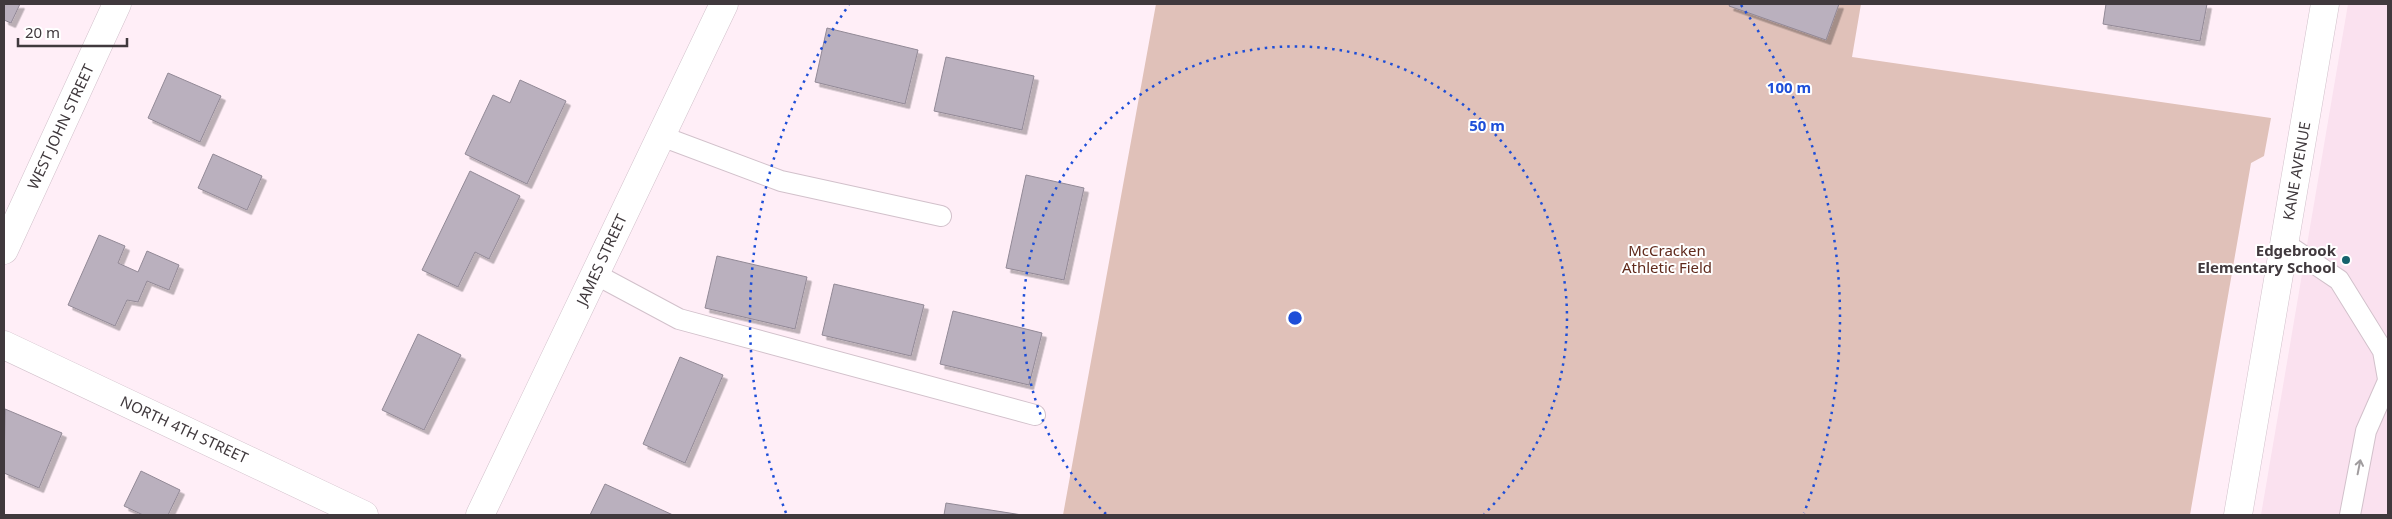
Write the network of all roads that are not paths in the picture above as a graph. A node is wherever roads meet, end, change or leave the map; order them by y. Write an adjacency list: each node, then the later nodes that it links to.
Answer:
1 (117, 4): 7 (street, WEST JOHN STREET)
2 (724, 4): 4 (street, JAMES STREET)
3 (2325, 4): 6 (street, KANE AVENUE)
4 (661, 136): 5 (lane); 8 (street, JAMES STREET)
5 (941, 216)
6 (2284, 243): 10 (lane); 14 (street, KANE AVENUE)
7 (4, 250)
8 (595, 274): 11 (lane); 13 (street, JAMES STREET)
9 (4, 345): 12 (street, NORTH 4TH STREET)
10 (2388, 380): 15 (lane, one-way to 10)
11 (1035, 415)
12 (364, 515)
13 (480, 515)
14 (2238, 515)
15 (2350, 515)

